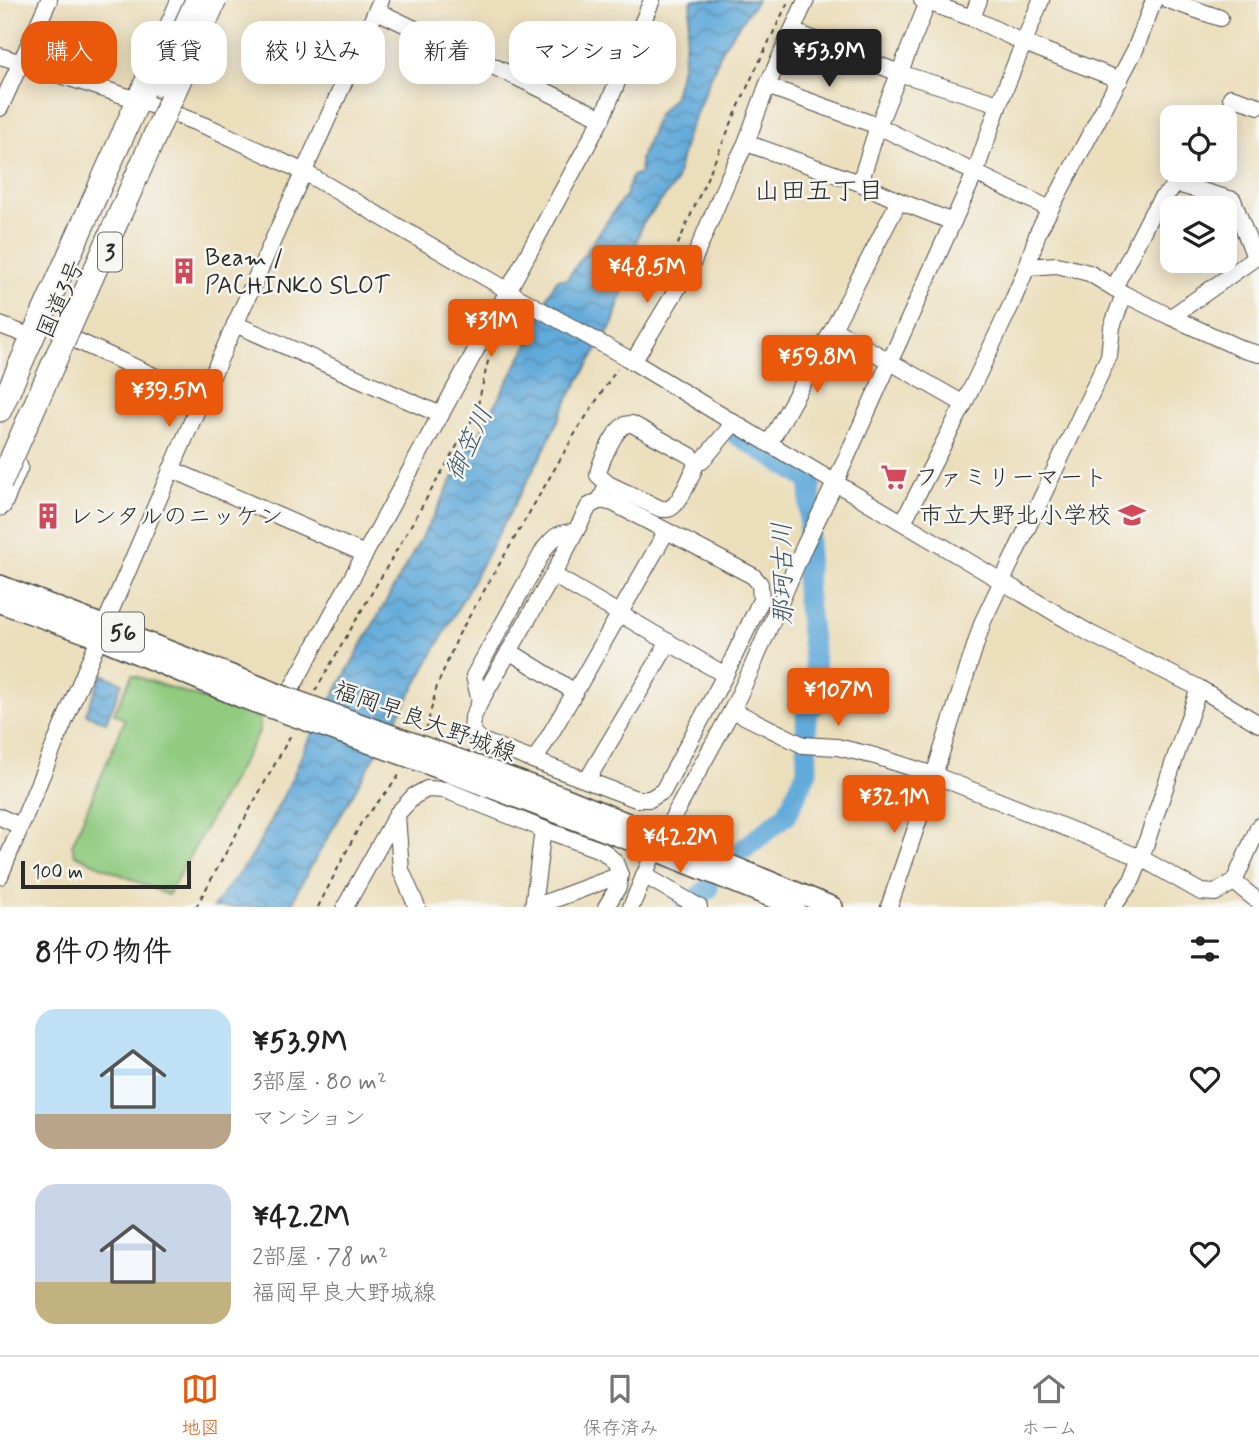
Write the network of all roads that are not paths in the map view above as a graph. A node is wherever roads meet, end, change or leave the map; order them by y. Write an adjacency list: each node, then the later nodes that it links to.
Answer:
1 (49, 0): 16 (street)
2 (183, 0): 26 (highway, 国道3号 / 3)
3 (197, 0): 59 (highway, bridge)
4 (215, 0): 63 (highway, bridge)
5 (222, 0): 30 (highway, 国道3号 / 3)
6 (652, 0): 31 (street)
7 (806, 0): 17 (street)
8 (979, 0): 14 (street)
9 (1041, 0): 18 (street)
10 (1154, 0): 22 (street)
11 (1168, 0): 15 (street)
12 (925, 1): 14 (street); 21 (street)
13 (379, 6): 31 (street); 34 (street)
14 (972, 18): 18 (street)
15 (1220, 18)
16 (40, 21)
17 (792, 31): 21 (street); 24 (street)
18 (1024, 43): 22 (street); 27 (street)
19 (0, 55): 20 (street)
20 (21, 63): 29 (street)
21 (899, 73): 27 (street); 32 (street)
22 (1120, 80): 38 (street)
23 (87, 84): 26 (street)
24 (768, 86): 32 (street); 33 (street)
25 (1231, 97): 28 (street)
26 (138, 100): 30 (street); 48 (highway, 国道3号 / 3)
27 (999, 104): 35 (street)
28 (1259, 106)
29 (0, 108)
30 (171, 113): 34 (street); 49 (highway, 国道3号 / 3)
31 (602, 118): 43 (street)
32 (878, 125): 35 (street); 36 (street)
33 (747, 143): 36 (street); 51 (street)
34 (304, 172): 43 (street); 45 (street)
35 (975, 173): 38 (street); 39 (street)
36 (860, 183): 37 (street)
37 (899, 201): 39 (street); 47 (street)
38 (1049, 209): 41 (street)
39 (953, 222): 52 (street)
40 (1257, 258): 42 (street); 44 (street)
41 (1027, 267): 42 (street); 54 (street)
42 (1119, 291): 44 (street); 72 (street)
43 (512, 293): 51 (street, bridge); 56 (street)
44 (1171, 317): 50 (street)
45 (235, 324): 53 (street); 56 (street)
46 (0, 326): 48 (street)
47 (833, 329): 52 (street); 58 (street)
48 (32, 337): 55 (highway, 国道3号 / 3)
49 (71, 338): 53 (street); 66 (highway, 国道3号 / 3)
50 (1259, 354)
51 (627, 361): 57 (street)
52 (889, 362): 54 (street); 62 (street)
53 (202, 398): 61 (street)
54 (964, 404): 67 (street)
55 (0, 410)
56 (440, 415): 70 (street)
57 (734, 423): 58 (street); 60 (street)
58 (769, 444): 62 (street)
59 (0, 446)
60 (696, 462): 64 (street); 64 (street)
61 (171, 469): 70 (street); 76 (street)
62 (835, 483): 67 (street); 85 (street)
63 (0, 484)
64 (608, 484): 65 (street)
65 (600, 500): 68 (street); 69 (street)
66 (0, 504)
67 (903, 522): 72 (street)
68 (666, 531): 75 (street); 79 (street)
69 (575, 532): 71 (street); 84 (street)
70 (365, 554): 83 (street)
71 (553, 575): 75 (street); 78 (street)
72 (1001, 580): 80 (street); 89 (street)
73 (0, 585): 76 (main road, 福岡早良大野城線 / 56)
74 (0, 603): 76 (main road, 福岡早良大野城線 / 56)
75 (619, 613): 77 (street); 82 (street)
76 (102, 632): 81 (main road, 福岡早良大野城線 / 56); 93 (street)
77 (669, 642): 79 (street); 90 (street)
78 (509, 651): 82 (street); 84 (street)
79 (725, 675): 90 (street)
80 (1199, 688): 86 (street); 97 (street)
81 (244, 689): 83 (main road, 福岡早良大野城線 / 56, bridge); 87 (main road, 福岡早良大野城線 / 56, bridge)
82 (575, 692): 88 (street)
83 (287, 697): 87 (main road, 福岡早良大野城線 / 56, bridge)
84 (480, 702): 88 (street)
85 (732, 710): 89 (street); 96 (street)
86 (1259, 724)
87 (417, 752): 96 (main road, 福岡早良大野城線 / 56)
88 (535, 760): 90 (street)
89 (934, 775): 97 (street); 111 (street)
90 (587, 780)
91 (397, 814): 95 (street); 103 (street); 104 (street)
92 (0, 817): 93 (street)
93 (20, 826): 100 (street)
94 (1259, 826): 101 (street)
95 (543, 830): 98 (street); 105 (street)
96 (658, 844): 99 (street); 109 (main road, 福岡早良大野城線 / 56); 110 (main road, 福岡早良大野城線 / 56)
97 (1141, 858): 101 (street); 112 (street)
98 (620, 875): 105 (street); 106 (street)
99 (644, 875): 107 (street); 108 (street)
100 (0, 877)
101 (1234, 882): 102 (street)
102 (1259, 902)
103 (345, 907)
104 (417, 907)
105 (533, 907)
106 (606, 907)
107 (631, 907)
108 (699, 907)
109 (795, 907)
110 (833, 907)
111 (889, 907)
112 (1114, 907)

